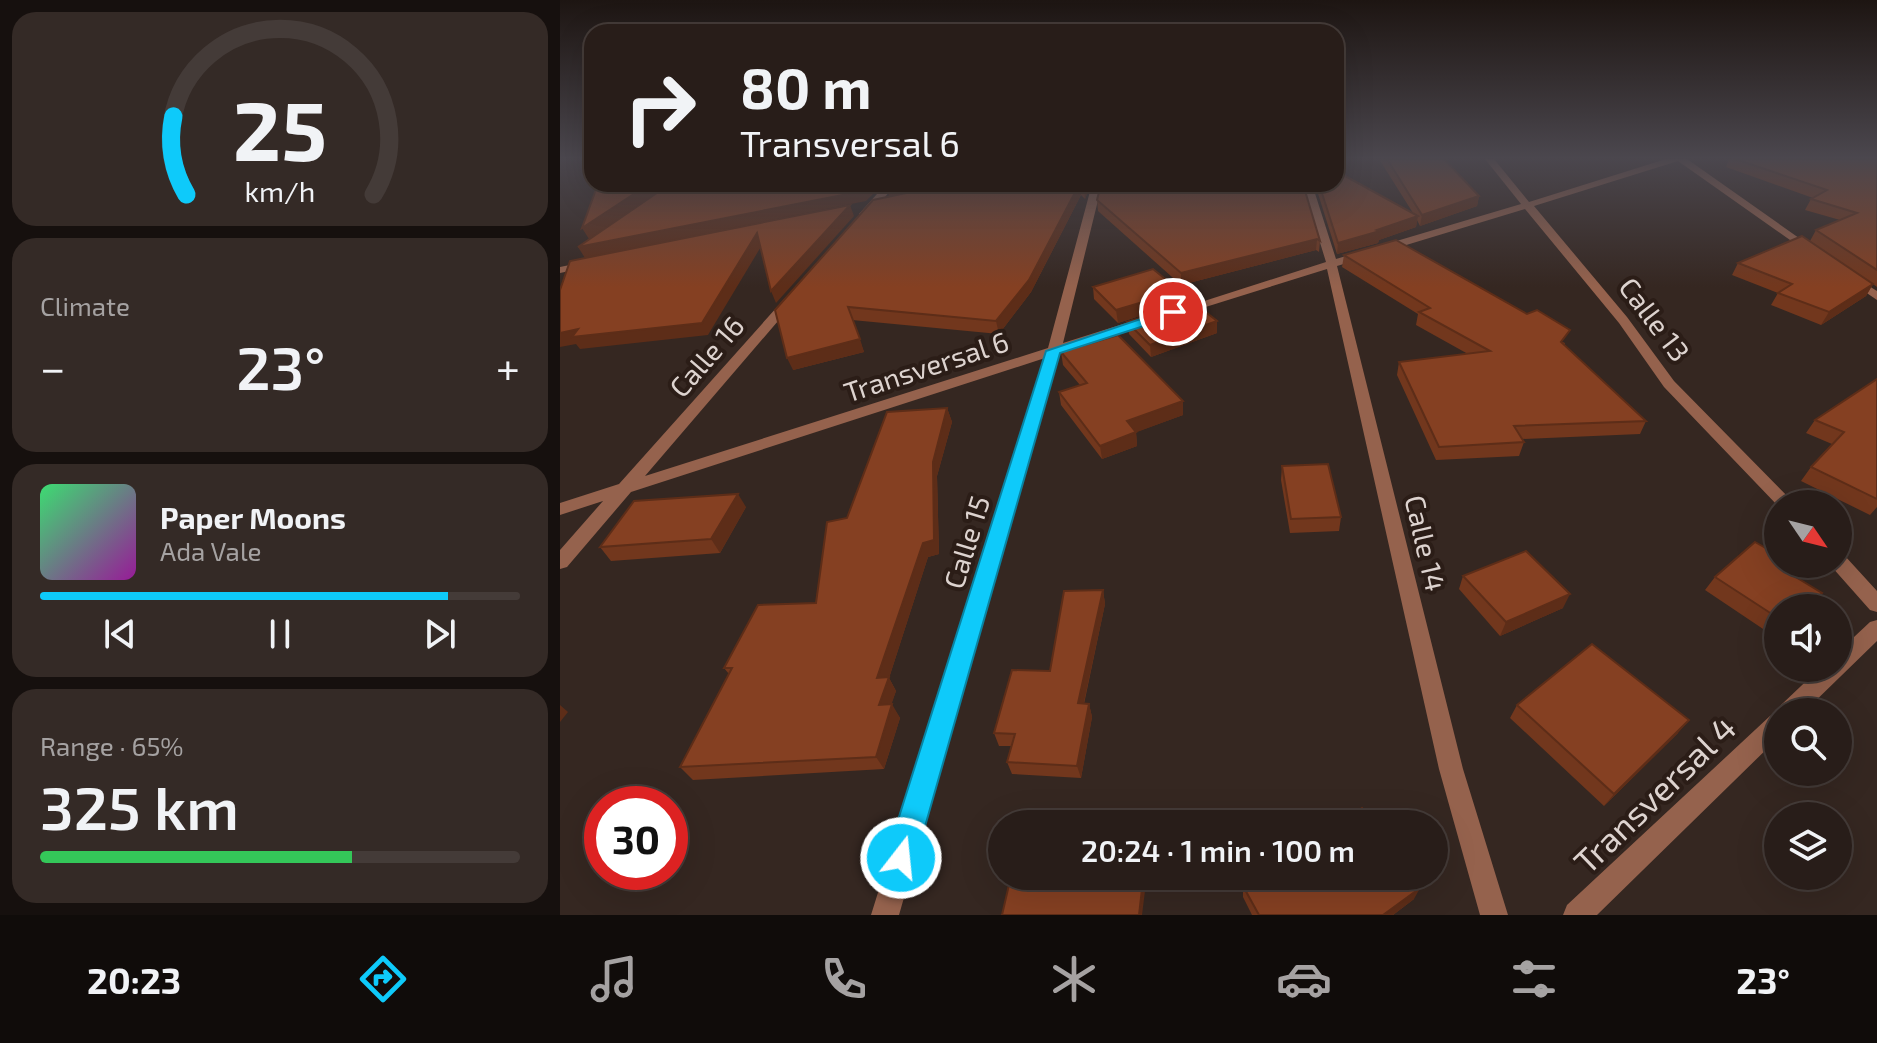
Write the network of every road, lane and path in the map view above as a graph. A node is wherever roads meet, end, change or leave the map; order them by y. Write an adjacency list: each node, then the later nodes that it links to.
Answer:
1 (875, 202): 8 (street)
2 (1092, 202): 20 (street, Calle 15)
3 (1312, 202): 15 (street, Calle 14)
4 (1523, 202): 9 (street, Calle 13)
5 (1544, 202): 9 (street, Transversal 6)
6 (1741, 202): 13 (street)
7 (887, 203): 8 (street)
8 (871, 206): 10 (street); 11 (street)
9 (1527, 207): 15 (street, Transversal 6); 22 (street, Calle 13)
10 (856, 210)
11 (853, 227)
12 (584, 251): 16 (street)
13 (1819, 255)
14 (607, 261): 16 (street)
15 (1331, 262): 20 (street, Transversal 6); 33 (street, Calle 14)
16 (560, 269)
17 (1845, 273): 19 (street)
18 (796, 292): 21 (street, Calle 16)
19 (1877, 296)
20 (1054, 351): 21 (street, Transversal 6); 32 (street, Calle 15)
21 (626, 488): 23 (street, Transversal 6); 24 (street, Calle 16)
22 (1772, 490)
23 (560, 509)
24 (560, 562)
25 (1852, 576): 26 (street)
26 (1877, 604)
27 (1877, 628): 28 (street)
28 (1852, 652)
29 (1821, 682): 30 (street)
30 (1804, 698)
31 (1764, 736): 34 (street, Transversal 4)
32 (885, 915)
33 (1494, 915)
34 (1577, 915)

